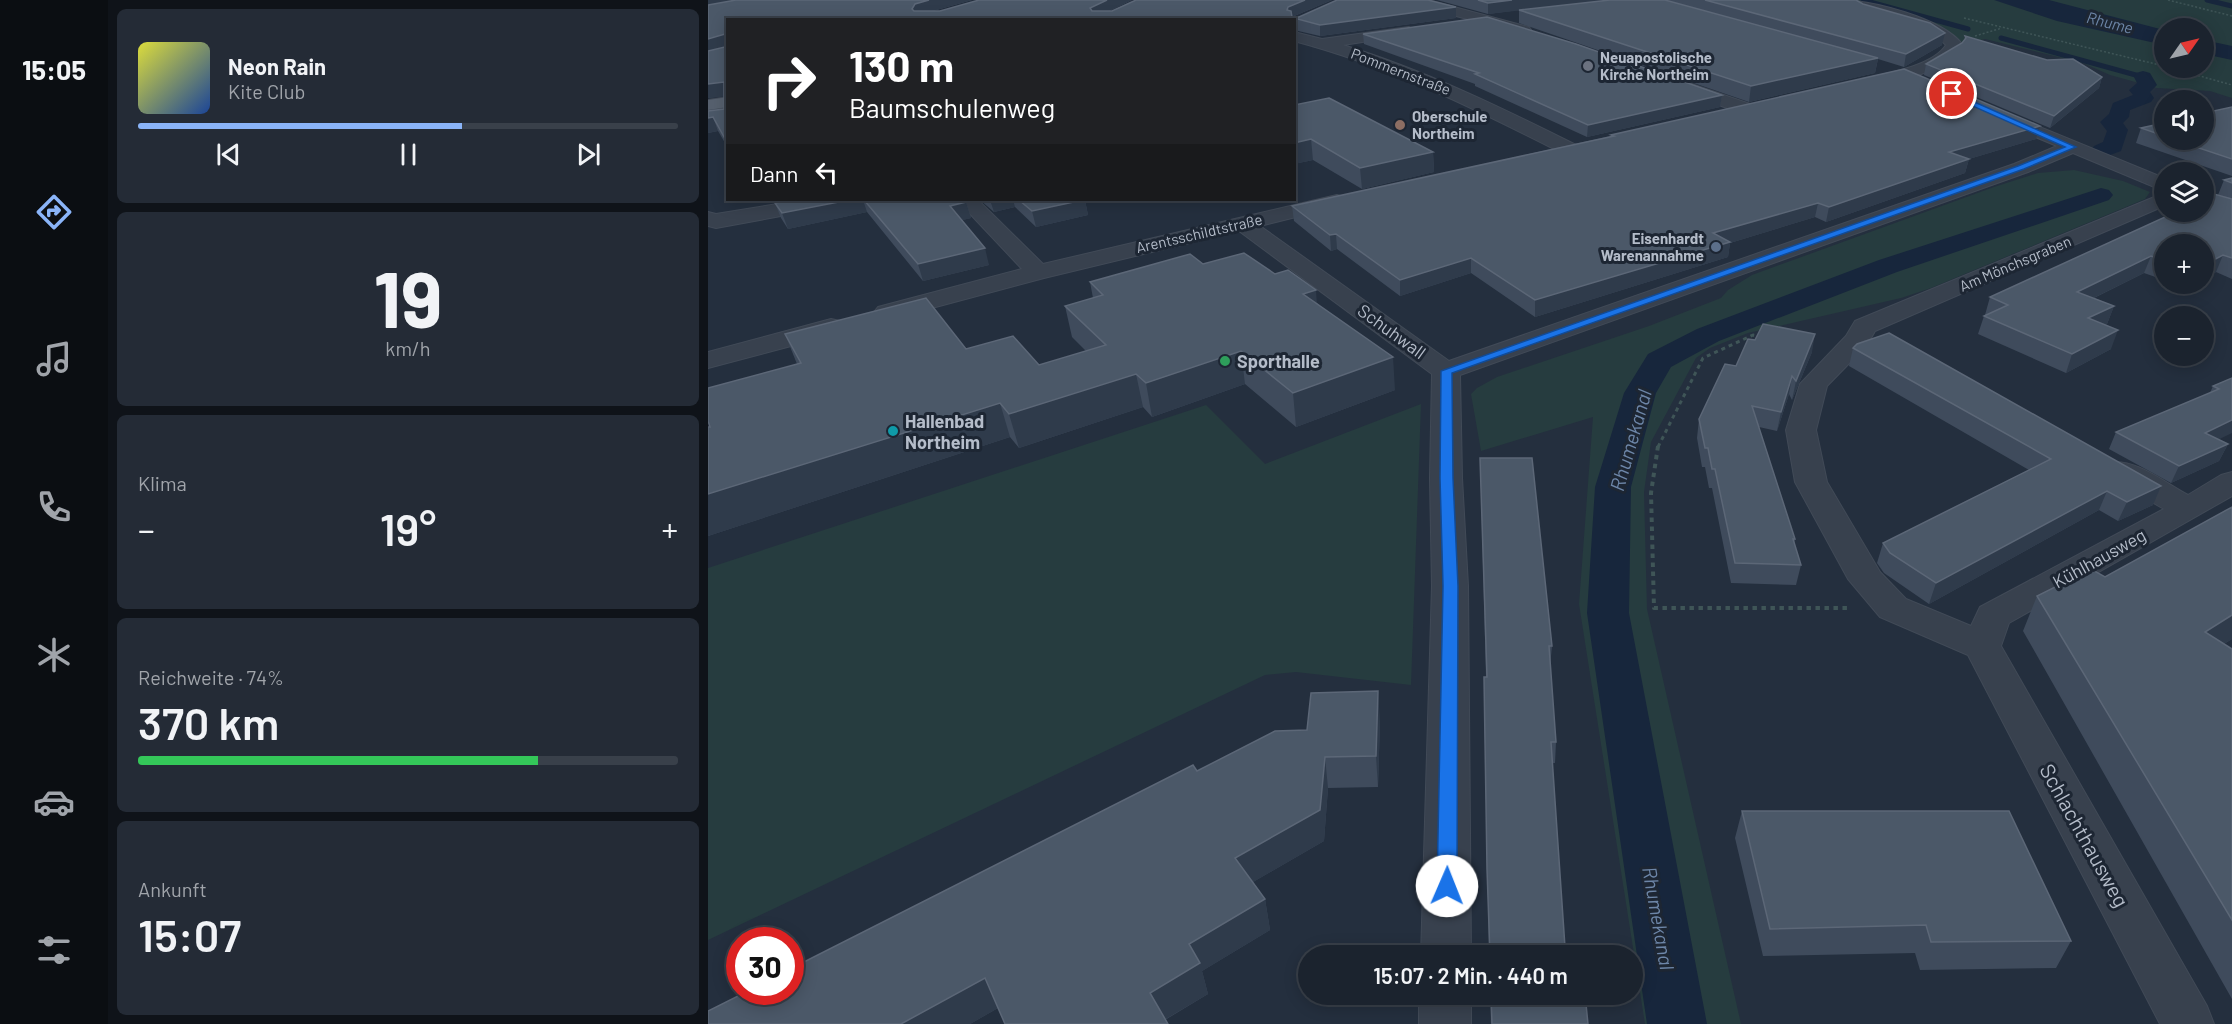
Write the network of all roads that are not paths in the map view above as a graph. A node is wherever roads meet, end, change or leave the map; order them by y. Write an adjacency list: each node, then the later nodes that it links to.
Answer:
1 (1412, 0): 4 (street)
2 (1846, 0): 11 (street)
3 (1525, 16): 4 (street)
4 (1491, 20): 5 (street); 7 (street)
5 (1446, 26)
6 (1424, 29): 9 (street)
7 (1537, 34)
8 (1296, 36): 9 (street, Pommernstraße)
9 (1323, 43): 25 (street, Pommernstraße)
10 (1871, 65): 11 (street)
11 (1904, 74): 13 (street); 14 (street)
12 (1669, 81): 19 (street)
13 (1931, 85)
14 (1847, 87)
15 (726, 102): 17 (main road)
16 (1769, 104): 19 (street)
17 (708, 105)
18 (1984, 108): 24 (street)
19 (1747, 109): 21 (street)
20 (726, 116): 22 (street)
21 (1713, 117)
22 (708, 119)
23 (1591, 144): 25 (street)
24 (2072, 147): 27 (street); 28 (street)
25 (1569, 149): 26 (street)
26 (1534, 157)
27 (2034, 163): 29 (street); 40 (street)
28 (2154, 185)
29 (2154, 186)
30 (2154, 191): 37 (street, Am Mönchsgraben)
31 (1359, 196): 35 (street, Arentsschildtstraße)
32 (829, 201): 34 (street)
33 (968, 201): 36 (street)
34 (708, 219)
35 (1242, 223): 36 (street, Arentsschildtstraße); 40 (street, Schuhwall)
36 (1038, 272): 39 (street, Arentsschildtstraße)
37 (1864, 326): 38 (street); 44 (street)
38 (1891, 342)
39 (708, 360)
40 (1446, 371): 45 (street)
41 (2096, 457): 43 (street)
42 (2232, 482): 43 (street, Kühlhausweg)
43 (2188, 509): 44 (street, Kühlhausweg)
44 (1982, 646): 48 (street, Schlachthausweg)
45 (1446, 945)
46 (1445, 1005): 47 (street)
47 (1445, 1024)
48 (2188, 1024)

